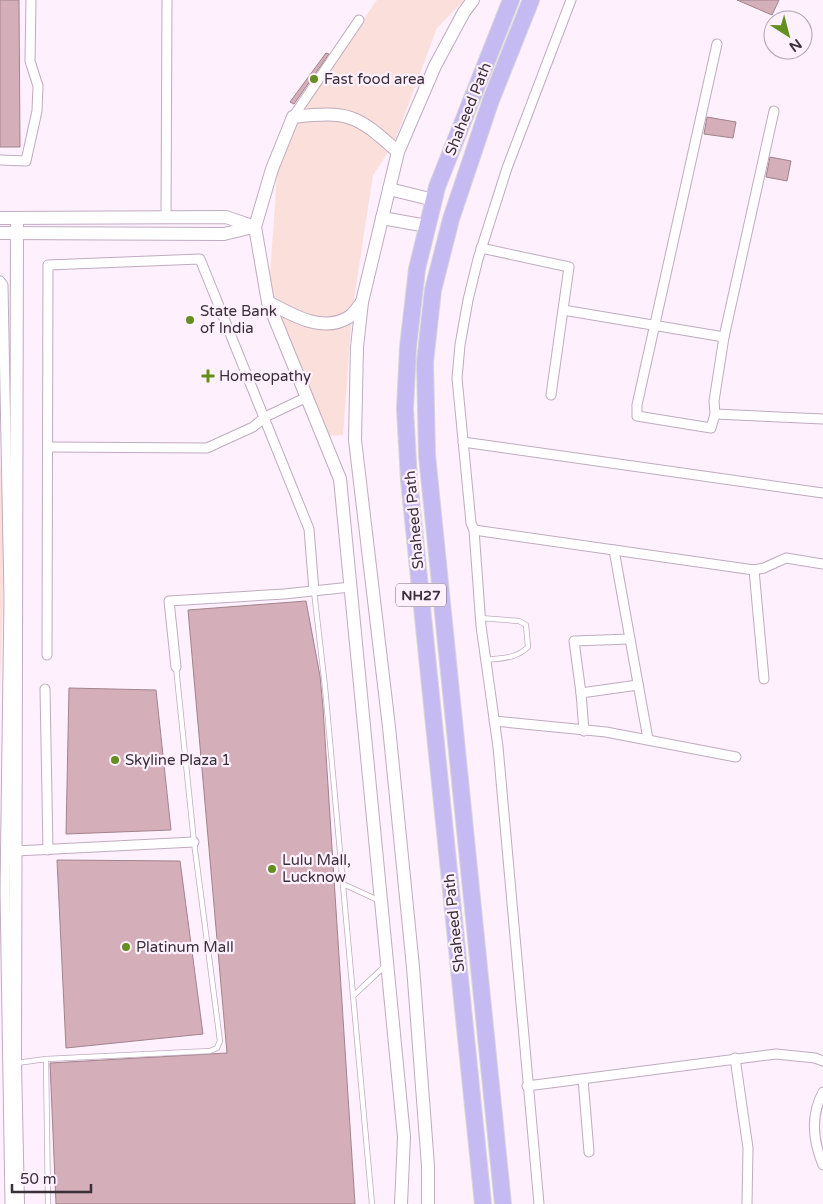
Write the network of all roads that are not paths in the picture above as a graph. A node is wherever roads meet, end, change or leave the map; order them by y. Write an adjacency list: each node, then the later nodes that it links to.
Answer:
1 (31, 0): 12 (street)
2 (167, 0): 17 (street)
3 (473, 0): 11 (street)
4 (511, 0): 14 (highway, Shaheed Path / NH27)
5 (531, 0): 80 (highway, Shaheed Path / NH27)
6 (572, 0): 23 (street)
7 (360, 20): 10 (street)
8 (717, 44): 28 (street)
9 (774, 111): 29 (street)
10 (293, 117): 11 (street); 20 (street)
11 (398, 152): 13 (street)
12 (0, 160)
13 (389, 189): 14 (street); 18 (street)
14 (434, 200): 19 (highway, Shaheed Path / NH27)
15 (0, 218): 16 (street)
16 (17, 218): 17 (street); 22 (street)
17 (166, 218): 20 (street)
18 (382, 218): 19 (street); 26 (street)
19 (427, 226): 79 (highway, Shaheed Path / NH27)
20 (255, 227): 22 (street); 25 (street)
21 (0, 233): 22 (street)
22 (16, 233): 59 (street)
23 (481, 248): 27 (street); 35 (street)
24 (0, 281): 73 (street)
25 (268, 302): 26 (street); 31 (street)
26 (362, 302): 78 (street)
27 (563, 310): 28 (street); 30 (street)
28 (654, 327): 29 (street); 32 (street)
29 (724, 337): 32 (street)
30 (551, 395)
31 (305, 398): 33 (street); 42 (street)
32 (715, 414): 34 (street)
33 (265, 417): 36 (street); 36 (street); 43 (street)
34 (823, 419)
35 (463, 442): 37 (street); 38 (street)
36 (48, 447): 46 (street)
37 (823, 493)
38 (474, 530): 39 (street); 44 (street)
39 (614, 550): 41 (street); 45 (street)
40 (823, 564): 41 (street)
41 (754, 570): 49 (street)
42 (350, 587): 43 (street); 61 (street)
43 (314, 591): 48 (street); 60 (lane)
44 (480, 618): 47 (street); 47 (lane)
45 (630, 639): 50 (street); 52 (street)
46 (47, 655)
47 (486, 660): 53 (street)
48 (176, 667): 57 (lane)
49 (764, 679)
50 (638, 685): 52 (street); 55 (street)
51 (45, 689): 58 (street)
52 (581, 694): 54 (street)
53 (494, 721): 54 (street); 69 (street)
54 (584, 730): 55 (street)
55 (648, 739): 56 (street)
56 (736, 757)
57 (194, 842): 58 (street); 65 (lane)
58 (48, 850): 59 (street)
59 (16, 851): 67 (street)
60 (343, 884): 61 (lane); 63 (lane)
61 (381, 901): 62 (street)
62 (387, 964): 63 (lane); 77 (street)
63 (353, 996): 76 (lane)
64 (735, 1058): 66 (street); 68 (street); 82 (street)
65 (46, 1059): 67 (lane); 75 (lane)
66 (823, 1061)
67 (15, 1063): 74 (street)
68 (582, 1079): 69 (street); 71 (street)
69 (527, 1086): 81 (street)
70 (823, 1092): 72 (street)
71 (589, 1152)
72 (823, 1165)
73 (10, 1204)
74 (18, 1204)
75 (48, 1204)
76 (372, 1204)
77 (401, 1204)
78 (428, 1204)
79 (483, 1204)
80 (503, 1204)
81 (539, 1204)
82 (748, 1204)

